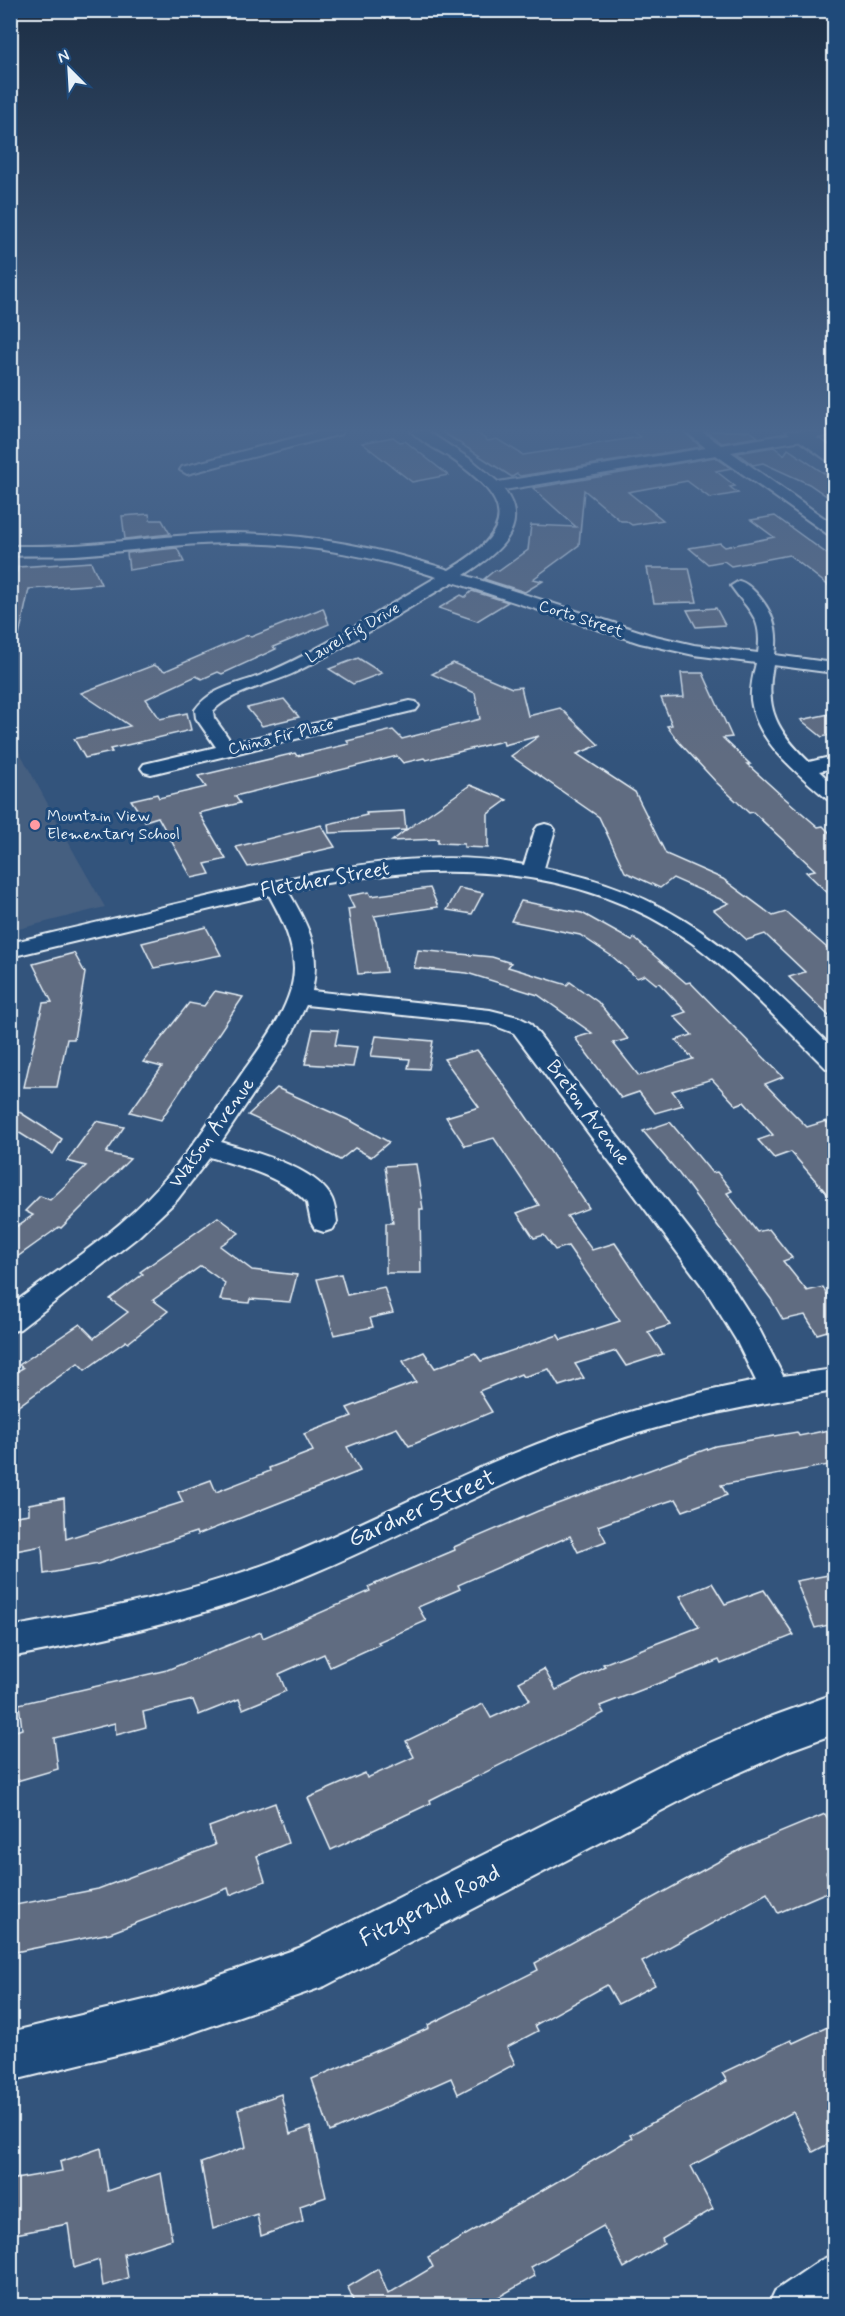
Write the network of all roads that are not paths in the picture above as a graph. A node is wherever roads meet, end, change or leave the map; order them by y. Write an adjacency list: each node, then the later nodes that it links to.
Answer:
1 (187, 539): 4 (street, Corto Street)
2 (195, 539): 5 (street, Corto Street)
3 (498, 539): 5 (street, Laurel Fig Drive)
4 (10, 551)
5 (449, 576): 7 (street, Corto Street); 10 (street, Laurel Fig Drive)
6 (739, 586): 7 (street)
7 (764, 660): 8 (street, Corto Street); 13 (street)
8 (834, 668)
9 (410, 706): 10 (street, China Fir Place)
10 (228, 750): 12 (street, China Fir Place)
11 (834, 762): 13 (street)
12 (151, 768)
13 (806, 769): 14 (street)
14 (834, 795)
15 (545, 830): 16 (street)
16 (532, 873): 17 (street, Fletcher Street); 20 (street, Fletcher Street)
17 (276, 888): 18 (street, Fletcher Street); 19 (street, Watson Avenue)
18 (10, 950)
19 (299, 997): 21 (street, Watson Avenue); 25 (street, Breton Avenue)
20 (834, 1062)
21 (205, 1146): 22 (street); 23 (street, Watson Avenue)
22 (324, 1222)
23 (10, 1321)
24 (834, 1380): 25 (street, Gardner Street)
25 (774, 1388): 26 (street, Gardner Street)
26 (10, 1642)
27 (834, 1714): 28 (main road, Fitzgerald Road)
28 (10, 2057)
29 (834, 2276): 30 (street)
30 (790, 2306)

